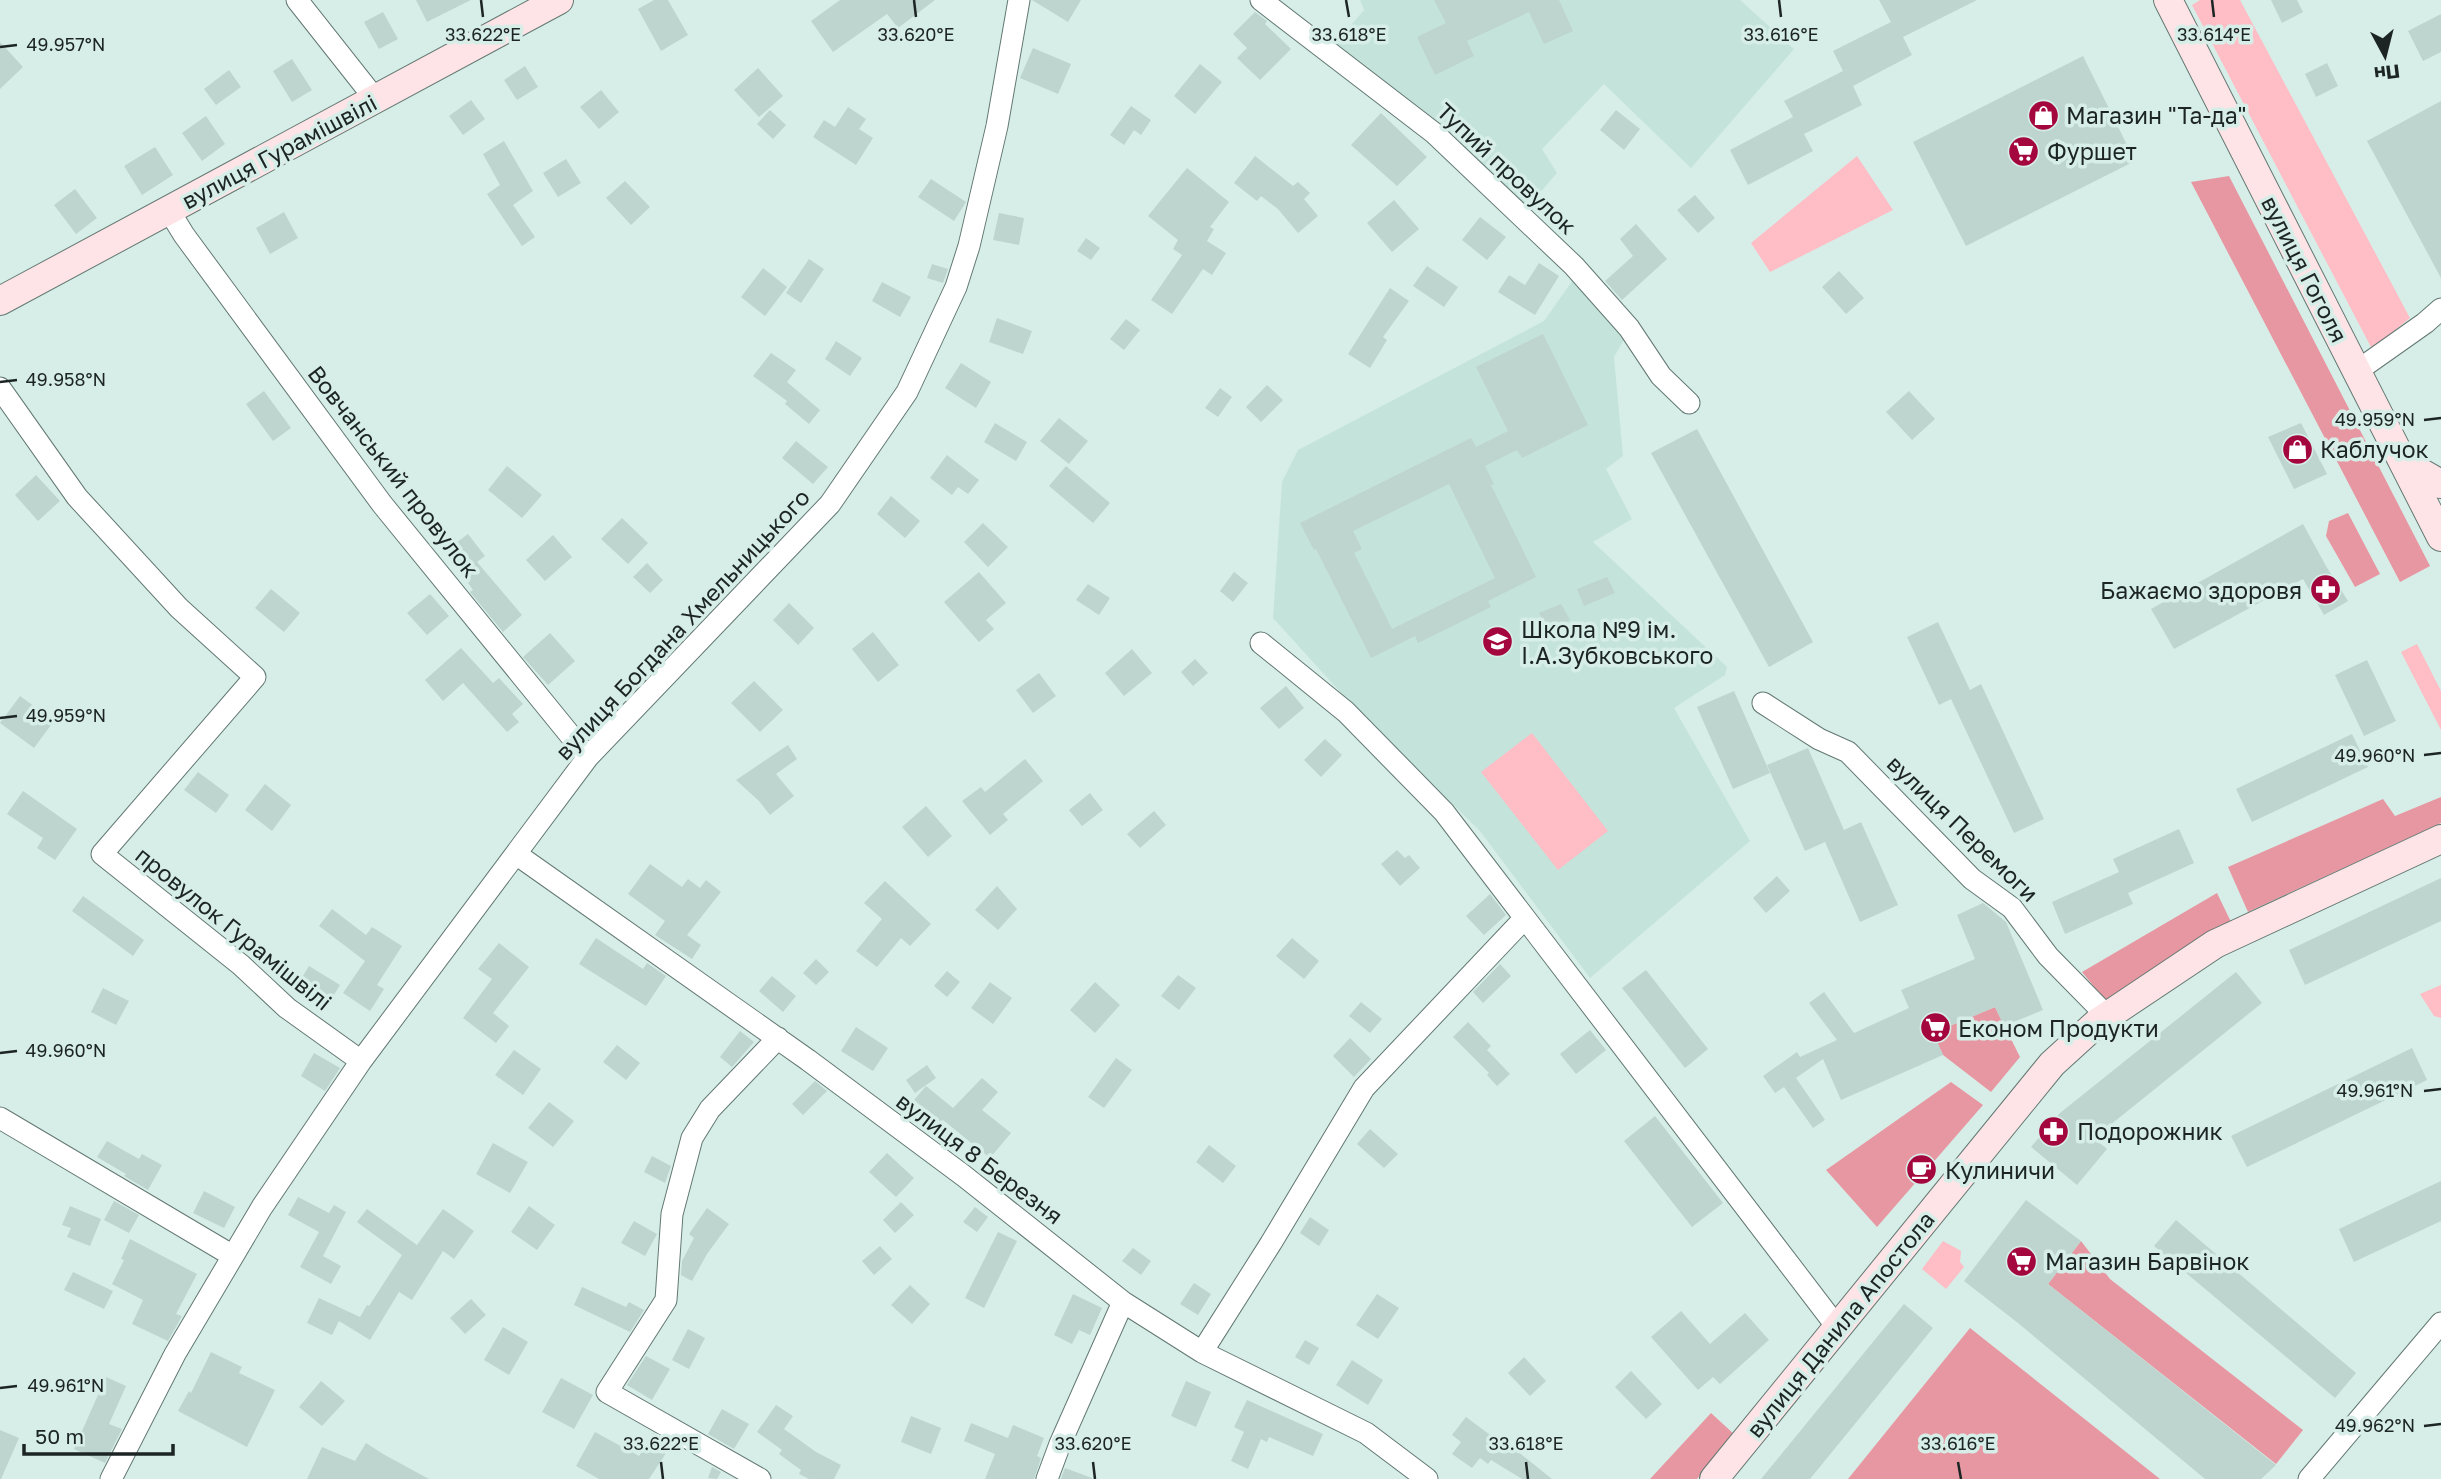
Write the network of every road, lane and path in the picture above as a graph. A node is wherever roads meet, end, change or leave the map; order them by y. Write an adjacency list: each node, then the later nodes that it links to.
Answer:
1 (297, 0): 6 (street)
2 (559, 0): 6 (street, вулиця Гурамішвілі)
3 (1019, 0): 18 (street, вулиця Богдана Хмельницького)
4 (1261, 0): 12 (street, Тупий провулок)
5 (2168, 0): 10 (street, вулиця Гоголя)
6 (376, 100): 7 (street, вулиця Гурамішвілі)
7 (168, 209): 8 (street, вулиця Гурамішвілі); 18 (street, Вовчанський провулок)
8 (0, 301)
9 (2441, 309): 10 (street)
10 (2357, 371): 13 (street, вулиця Гоголя)
11 (0, 388): 24 (street, провулок Гурамішвілі)
12 (1689, 403)
13 (2404, 463): 14 (street); 15 (street, вулиця Гоголя)
14 (2441, 484)
15 (2441, 537)
16 (1261, 643): 21 (street)
17 (1763, 703): 22 (street, вулиця Перемоги)
18 (589, 758): 20 (street, вулиця Богдана Хмельницького)
19 (2441, 839): 22 (street, вулиця Данила Апостола)
20 (516, 854): 23 (street, вулиця 8 Березня); 24 (street, вулиця Богдана Хмельницького)
21 (1524, 919): 29 (street); 30 (street)
22 (2107, 1016): 29 (street, вулиця Данила Апостола)
23 (778, 1038): 27 (street, вулиця 8 Березня); 32 (street)
24 (361, 1061): 26 (street, вулиця Богдана Хмельницького)
25 (0, 1118): 26 (street)
26 (233, 1256): 31 (street, вулиця Богдана Хмельницького)
27 (1123, 1302): 30 (street, вулиця 8 Березня); 33 (street)
28 (2441, 1323): 36 (street)
29 (1837, 1327): 35 (street, вулиця Данила Апостола)
30 (1202, 1352): 34 (street, вулиця 8 Березня)
31 (111, 1479)
32 (760, 1479)
33 (1048, 1479)
34 (1427, 1479)
35 (1714, 1479)
36 (2309, 1479)

